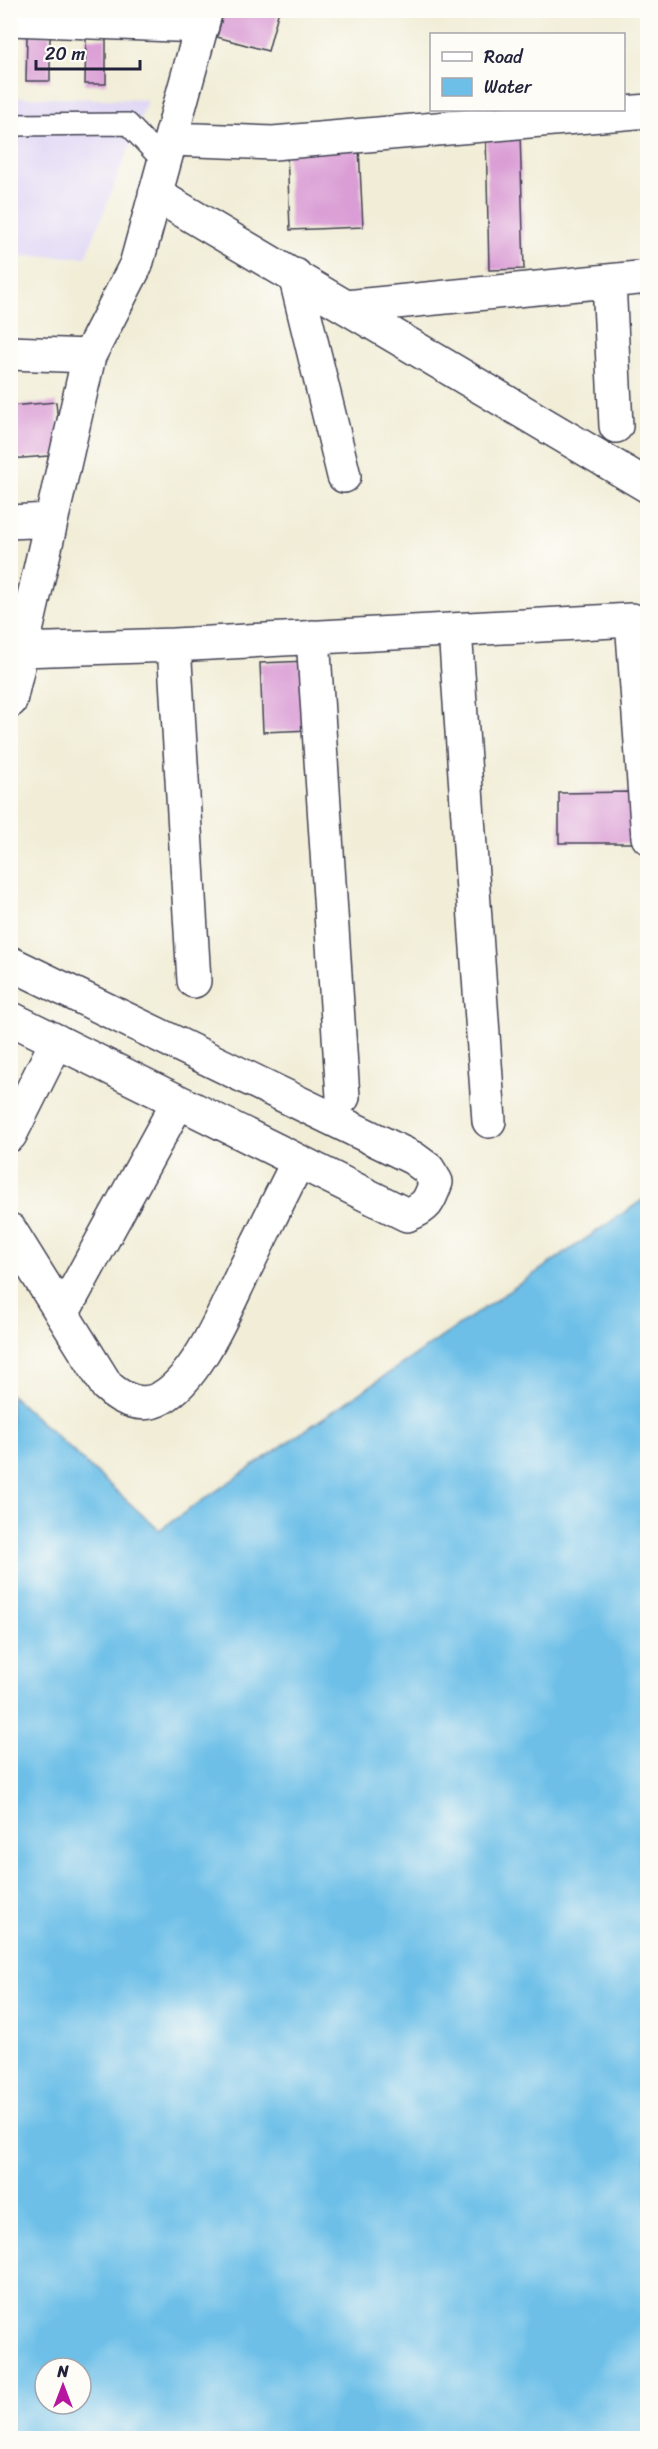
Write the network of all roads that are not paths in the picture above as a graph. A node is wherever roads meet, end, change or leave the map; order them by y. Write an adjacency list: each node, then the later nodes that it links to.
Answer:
1 (204, 18): 2 (street); 5 (street)
2 (10, 19)
3 (648, 111): 5 (street)
4 (10, 125): 5 (lane)
5 (168, 151): 6 (street)
6 (155, 194): 7 (street); 12 (street)
7 (295, 275): 10 (street); 14 (street)
8 (648, 277): 9 (street)
9 (609, 280): 10 (street); 13 (street)
10 (346, 308): 15 (street)
11 (10, 353): 12 (street)
12 (89, 356): 16 (street)
13 (616, 426)
14 (344, 476)
15 (648, 486)
16 (50, 520): 17 (street); 21 (street)
17 (10, 522)
18 (455, 630): 19 (street); 23 (street); 30 (street)
19 (313, 637): 20 (street); 28 (street)
20 (174, 645): 21 (street); 25 (street)
21 (21, 650): 22 (street)
22 (10, 701)
23 (648, 837)
24 (10, 963): 32 (street)
25 (194, 981)
26 (10, 1018): 27 (street)
27 (57, 1041): 29 (street); 31 (street)
28 (343, 1097)
29 (178, 1102): 32 (street); 34 (street)
30 (489, 1121)
31 (10, 1135)
32 (298, 1162): 34 (street)
33 (10, 1230): 34 (street)
34 (62, 1314)

